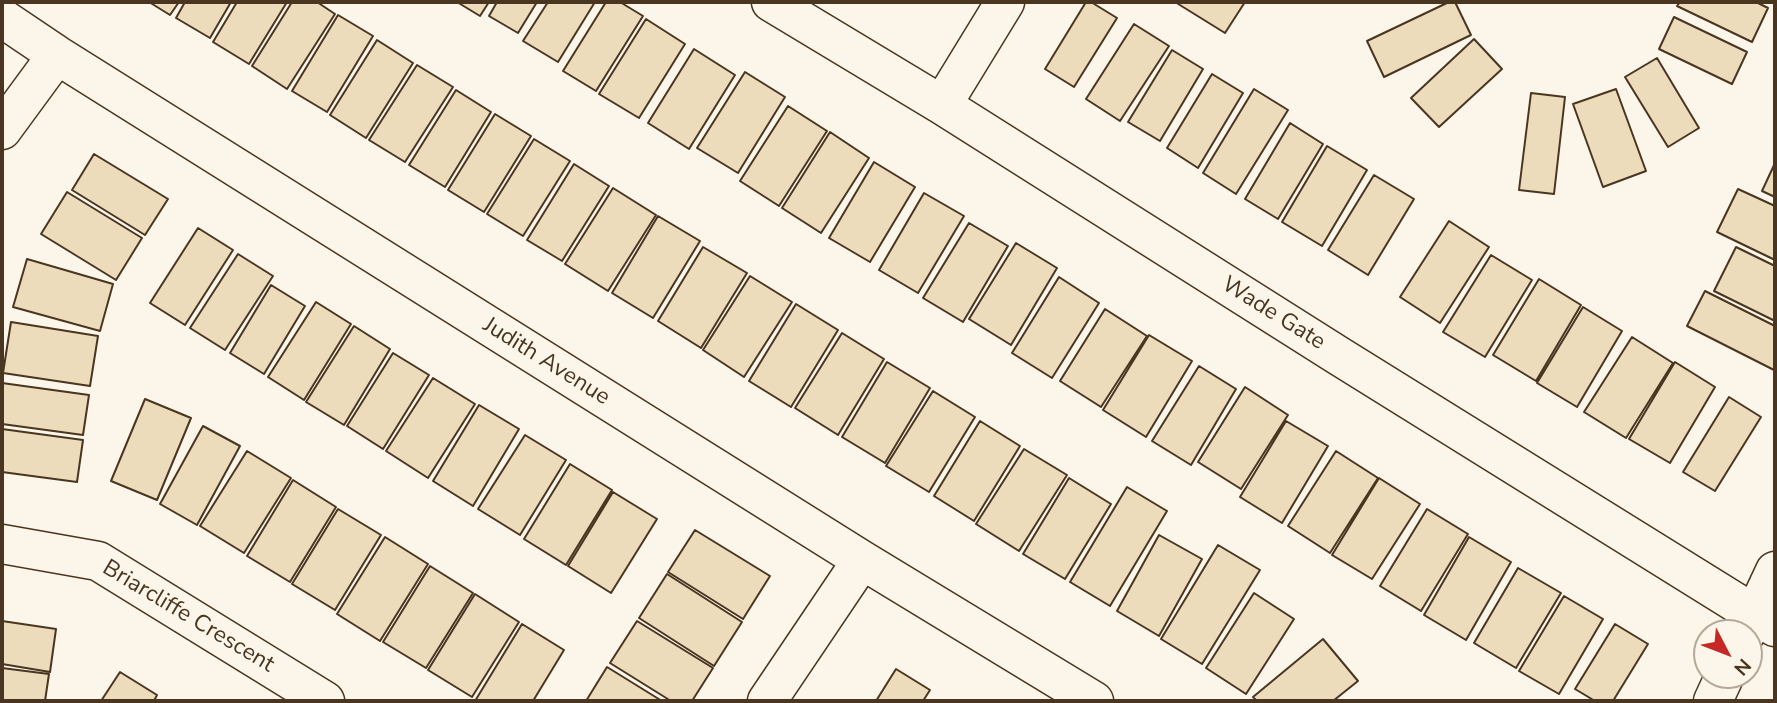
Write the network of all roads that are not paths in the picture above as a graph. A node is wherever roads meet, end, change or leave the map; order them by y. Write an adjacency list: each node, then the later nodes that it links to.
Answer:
1 (771, 2): 5 (street, Wade Gate)
2 (1005, 2): 5 (street)
3 (2, 18): 4 (street, Judith Avenue)
4 (57, 55): 6 (street); 8 (street, Judith Avenue)
5 (942, 104): 10 (street, Wade Gate)
6 (2, 130)
7 (2, 544): 12 (street, Briarcliffe Crescent)
8 (862, 560): 13 (street); 14 (street, Judith Avenue)
9 (1775, 571): 11 (street)
10 (1749, 619)
11 (1760, 619)
12 (325, 701)
13 (767, 701)
14 (1094, 701)

